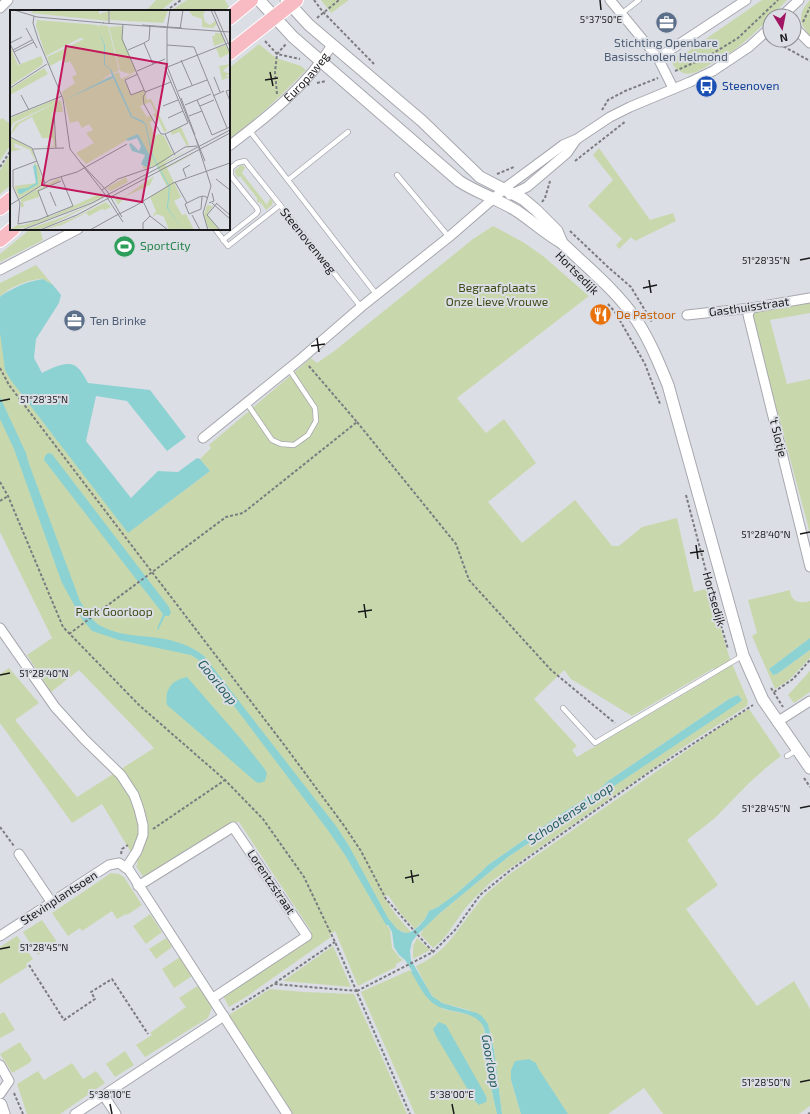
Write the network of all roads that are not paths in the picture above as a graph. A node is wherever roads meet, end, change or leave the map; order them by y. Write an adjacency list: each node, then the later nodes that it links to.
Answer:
1 (8, 0): 9 (street)
2 (251, 0): 13 (main road)
3 (259, 0): 12 (street, Hortsedijk)
4 (610, 0): 11 (street)
5 (746, 0): 19 (street)
6 (799, 0): 10 (street)
7 (636, 1): 11 (lane)
8 (291, 2): 12 (main road); 17 (street, Hortsedijk)
9 (0, 8)
10 (792, 8)
11 (621, 14): 19 (street)
12 (274, 16): 18 (main road); 20 (street, Hortsedijk)
13 (230, 17)
14 (762, 35): 21 (street)
15 (802, 35): 16 (street)
16 (810, 43)
17 (332, 45): 20 (street, Europaweg); 28 (street, Hortsedijk)
18 (230, 52)
19 (658, 58): 21 (street)
20 (318, 66): 22 (street, Europaweg); 29 (street, Hortsedijk)
21 (673, 88): 24 (street)
22 (249, 130): 25 (street, Europaweg); 27 (lane, Steenovenweg)
23 (348, 132): 27 (lane)
24 (577, 138): 28 (street); 28 (street)
25 (230, 145)
26 (397, 175): 36 (lane)
27 (288, 180): 41 (lane, Steenovenweg)
28 (509, 192): 29 (street); 39 (street, Hortsedijk)
29 (494, 198): 36 (street); 39 (street, Hortsedijk)
30 (10, 200): 32 (main road)
31 (280, 205): 38 (lane, Steenovenweg); 38 (lane); 43 (lane, Steenovenweg)
32 (0, 208)
33 (12, 230): 37 (main road)
34 (76, 230): 40 (street)
35 (216, 230): 38 (lane)
36 (449, 237): 41 (street)
37 (0, 240)
38 (223, 240)
39 (562, 243): 51 (street, Hortsedijk)
40 (0, 270)
41 (377, 295): 43 (street)
42 (810, 298): 44 (street, Gasthuisstraat)
43 (361, 307): 46 (street)
44 (751, 308): 45 (street, Gasthuisstraat); 49 (street, 't Slotje)
45 (687, 315)
46 (288, 368): 47 (street); 47 (lane)
47 (246, 402): 48 (street)
48 (203, 438)
49 (810, 566)
50 (0, 628): 57 (street)
51 (743, 655): 53 (lane); 54 (street, Hortsedijk)
52 (810, 701): 54 (street)
53 (563, 708)
54 (777, 722): 55 (street, Hortsedijk)
55 (810, 768)
56 (19, 854): 59 (street)
57 (122, 865): 58 (street); 59 (street, Stevinplantsoen)
58 (138, 886): 61 (street); 61 (street, Lorentzstraat)
59 (52, 903): 60 (street, Stevinplantsoen)
60 (0, 936)
61 (213, 998): 62 (street)
62 (224, 1016): 65 (street); 70 (street)
63 (0, 1065): 64 (street)
64 (0, 1094)
65 (104, 1096): 68 (street); 69 (street)
66 (0, 1105): 67 (main road)
67 (3, 1114)
68 (75, 1114)
69 (116, 1114)
70 (287, 1114)

